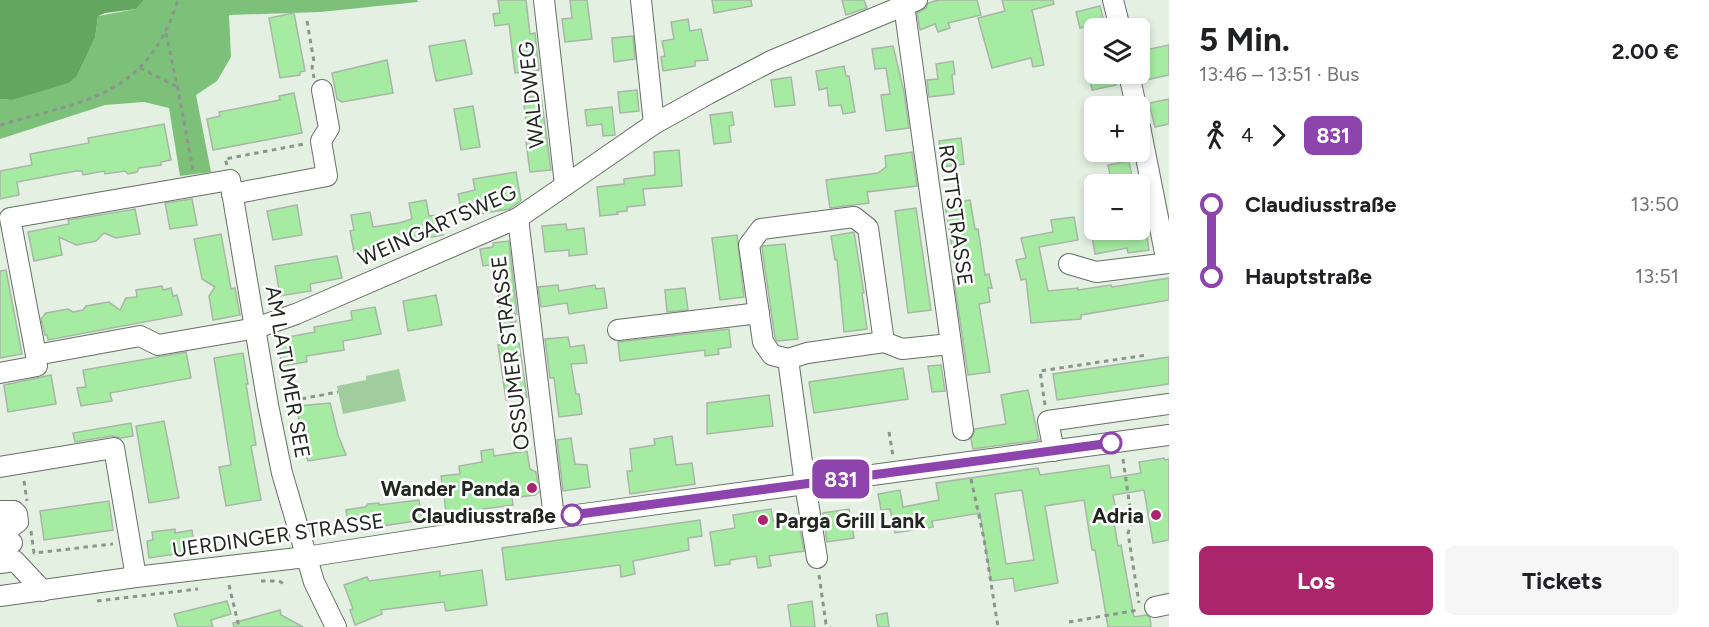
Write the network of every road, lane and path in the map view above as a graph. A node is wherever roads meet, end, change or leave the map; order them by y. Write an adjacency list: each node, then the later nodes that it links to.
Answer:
1 (178, 0): 8 (path)
2 (544, 0): 17 (street, WALDWEG)
3 (641, 0): 12 (street)
4 (1113, 0): 6 (street)
5 (913, 1): 12 (street, WEINGARTSWEG); 27 (street, ROTTSTRASSE)
6 (1118, 18)
7 (307, 21): 10 (path)
8 (165, 31): 9 (path); 11 (path)
9 (140, 68): 11 (path); 13 (path)
10 (316, 86): 14 (street)
11 (177, 87): 16 (path)
12 (654, 124): 17 (street, WEINGARTSWEG)
13 (0, 125)
14 (321, 141): 18 (path); 18 (street)
15 (1147, 162): 21 (street)
16 (195, 185): 18 (street); 20 (street)
17 (565, 185): 19 (street, WEINGARTSWEG)
18 (231, 187): 24 (street, AM LATUMER SEE)
19 (518, 218): 24 (street, WEINGARTSWEG); 48 (street, OSSUMER STRASSE)
20 (5, 219): 28 (street)
21 (1168, 263): 22 (street)
22 (1069, 264)
23 (759, 313): 25 (street); 26 (street); 30 (street)
24 (256, 328): 28 (street, WEINGARTSWEG); 34 (street, AM LATUMER SEE)
25 (618, 330)
26 (884, 342): 27 (street); 30 (street)
27 (950, 344): 36 (street, ROTTSTRASSE)
28 (36, 355): 31 (street, WEINGARTSWEG)
29 (1147, 355): 35 (path)
30 (788, 359): 45 (street)
31 (0, 373)
32 (338, 392): 34 (path)
33 (1169, 404): 35 (street)
34 (268, 405): 52 (street, AM LATUMER SEE)
35 (1048, 421): 40 (street)
36 (963, 430)
37 (889, 432): 44 (path)
38 (1169, 435): 39 (street, UERDINGER STRASSE)
39 (1120, 442): 40 (street, UERDINGER STRASSE); 62 (path)
40 (1054, 451): 41 (street, UERDINGER STRASSE)
41 (968, 463): 44 (street, UERDINGER STRASSE); 66 (path)
42 (22, 464): 43 (street); 46 (path); 50 (street)
43 (0, 468)
44 (895, 472): 45 (street, UERDINGER STRASSE)
45 (805, 484): 48 (street, UERDINGER STRASSE); 53 (street)
46 (28, 508)
47 (0, 511): 51 (street)
48 (554, 518): 52 (street, UERDINGER STRASSE)
49 (31, 531): 50 (path)
50 (130, 542): 54 (street)
51 (6, 545): 59 (street)
52 (306, 557): 54 (street, UERDINGER STRASSE); 64 (street)
53 (817, 558): 65 (path)
54 (136, 577): 59 (street, UERDINGER STRASSE)
55 (261, 581): 57 (path)
56 (239, 584): 63 (path)
57 (286, 585)
58 (206, 588): 61 (path)
59 (43, 591): 60 (street, UERDINGER STRASSE)
60 (0, 596)
61 (92, 602)
62 (1070, 622)
63 (239, 627)
64 (336, 627)
65 (830, 627)
66 (998, 627)

